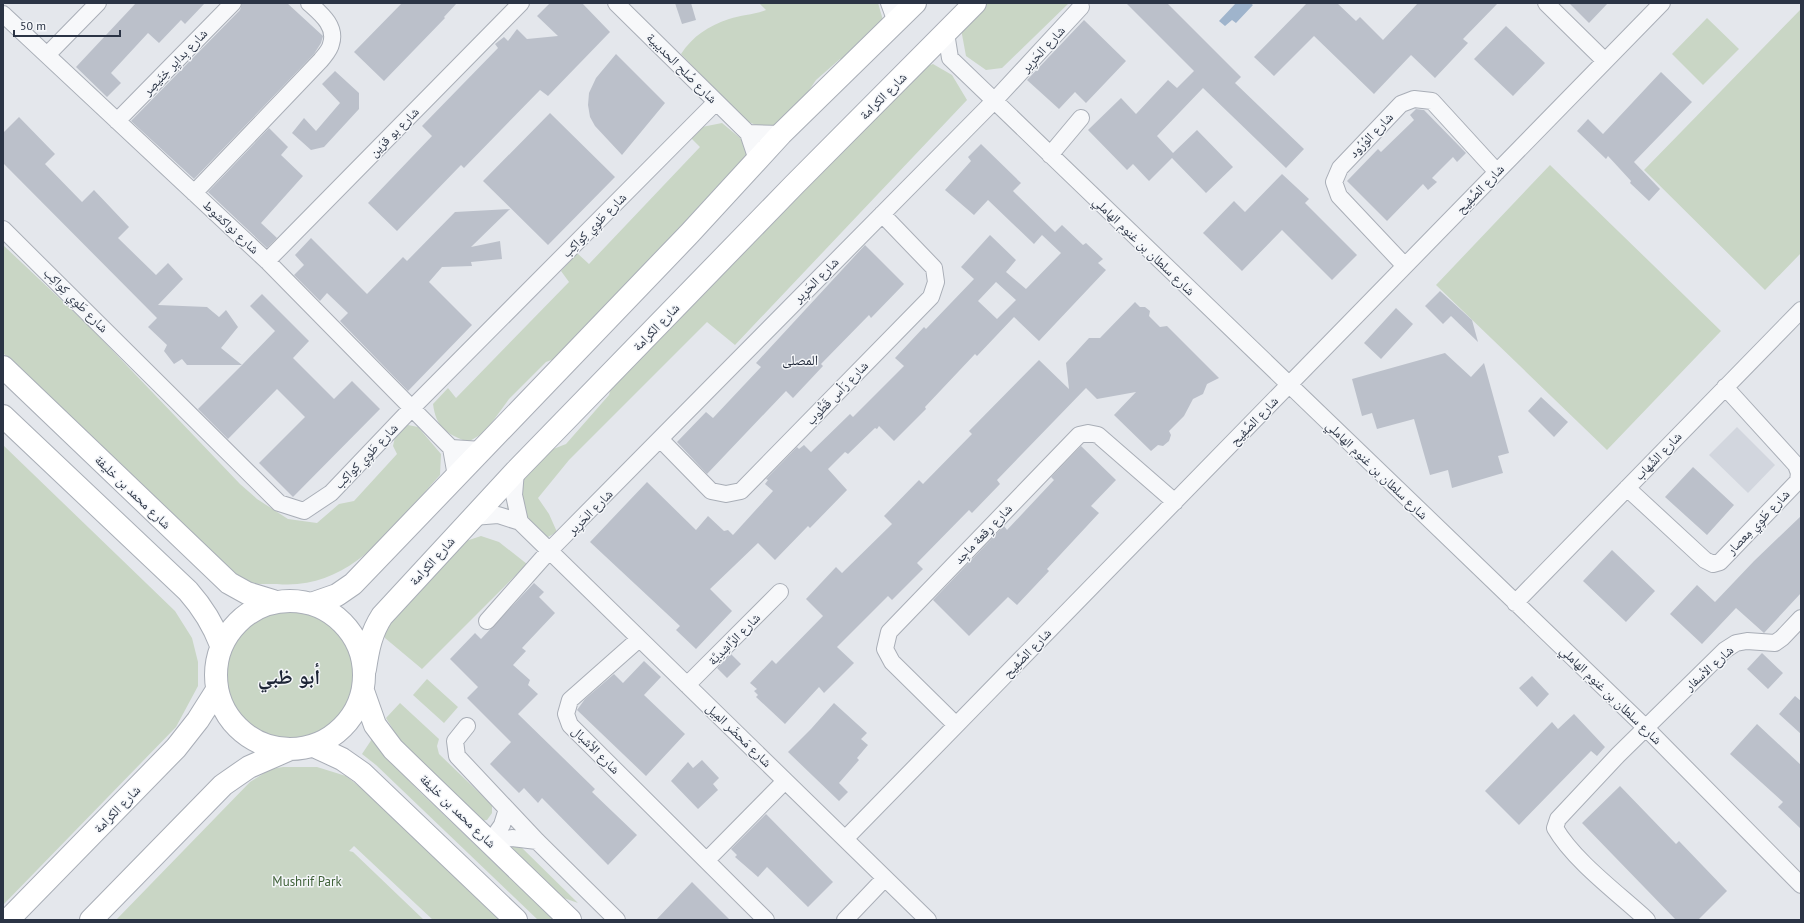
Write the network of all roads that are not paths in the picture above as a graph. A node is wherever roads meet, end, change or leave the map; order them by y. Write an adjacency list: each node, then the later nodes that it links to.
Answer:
1 (98, 3): 14 (street)
2 (233, 3): 21 (street, شارع بِدايِر خِنَيصِر)
3 (309, 3): 27 (street)
4 (521, 3): 30 (street, شارع بو قرَين)
5 (616, 3): 19 (street, شارع صُلح الحديبية)
6 (915, 3): 11 (main road)
7 (975, 3): 13 (main road, شارع الكرامة)
8 (1546, 3): 17 (street)
9 (1662, 3): 17 (street, شارع الصَّفِيح)
10 (1081, 7): 18 (street, شارع الحَرِير)
11 (892, 13): 23 (main road)
12 (3, 14): 14 (street, شارع نواكشوط)
13 (946, 34): 15 (main road, شارع الكرامة); 16 (street)
14 (47, 55): 21 (street, شارع نواكشوط)
15 (923, 56): 16 (street); 41 (main road, شارع الكرامة)
16 (950, 58): 18 (street, شارع سلطان بن غنوم الهاملي)
17 (1605, 62): 26 (street, شارع الصَّفِيح)
18 (994, 101): 24 (street, شارع سلطان بن غنوم الهاملي); 28 (street, شارع الحَرِير)
19 (716, 102): 22 (street, شارع صُلح الحديبية); 36 (street, شارع طَوِي كِواكِب)
20 (1081, 118): 24 (street)
21 (117, 121): 27 (street, شارع نواكشوط)
22 (748, 133): 23 (street); 25 (street, شارع صُلح الحديبية)
23 (781, 134): 25 (main road)
24 (1050, 155): 34 (street, شارع سلطان بن غنوم الهاملي)
25 (757, 160): 40 (main road)
26 (1497, 172): 31 (street, شارع الصَّفِيح); 31 (street, شارع الوُرُود)
27 (194, 193): 30 (street, شارع نواكشوط)
28 (882, 214): 38 (street, شارع الحَرِير); 38 (street, شارع رَأس قَطُّوب)
29 (3, 229): 36 (street, شارع طَوِي كِواكِب)
30 (267, 260): 36 (street, شارع نواكشوط)
31 (1405, 266): 34 (street, شارع الصَّفِيح)
32 (1801, 310): 35 (street, شارع الشِّهاب)
33 (3, 367): 49 (main road, شارع محمد بن خليفة)
34 (1288, 386): 44 (street, شارع الصَّفِيح); 51 (street, شارع سلطان بن غنوم الهاملي)
35 (1725, 388): 43 (street, شارع الشِّهاب); 43 (street, شارع طَوِي مِعصار)
36 (412, 408): 39 (street, شارع نواكشوط)
37 (3, 416): 55 (main road)
38 (661, 440): 47 (street, شارع الحَرِير)
39 (451, 448): 40 (street); 42 (street)
40 (482, 450): 42 (main road)
41 (516, 471): 45 (main road, شارع الكرامة); 46 (street)
42 (456, 476): 50 (main road)
43 (1627, 488): 51 (street, شارع الشِّهاب)
44 (1175, 502): 60 (street, شارع الصَّفِيح); 60 (street, شارع رِقعة ماجِد)
45 (473, 517): 46 (street, شارع مَحضَر المِيل); 56 (main road, شارع الكرامة)
46 (520, 522): 47 (street, شارع مَحضَر المِيل)
47 (550, 551): 53 (street); 54 (street, شارع مَحضَر المِيل)
48 (780, 592): 57 (street, شارع الرَّاشِدِيَّة)
49 (273, 601): 50 (main road); 55 (main road)
50 (314, 603): 56 (main road)
51 (1515, 603): 62 (street, شارع سلطان بن غنوم الهاملي)
52 (1801, 618): 62 (street, شارع الأسفار)
53 (487, 621)
54 (639, 639): 57 (street, شارع مَحضَر المِيل); 70 (street, شارع الأشبال)
55 (221, 645): 58 (main road)
56 (365, 669): 59 (main road, شارع الكرامة)
57 (687, 685): 65 (street, شارع مَحضَر المِيل)
58 (217, 690): 64 (main road); 73 (main road, شارع الكرامة)
59 (363, 691): 63 (main road); 69 (main road, شارع محمد بن خليفة)
60 (956, 725): 67 (street, شارع الصَّفِيح)
61 (466, 726): 66 (street)
62 (1646, 728): 72 (street, شارع سلطان بن غنوم الهاملي); 81 (street, شارع الأسفار)
63 (314, 746): 64 (main road); 75 (main road)
64 (288, 750): 74 (main road)
65 (785, 781): 67 (street, شارع مَحضَر المِيل); 70 (street)
66 (507, 809): 68 (street); 69 (street)
67 (845, 839): 71 (street, شارع مَحضَر المِيل)
68 (537, 841): 69 (street); 77 (street)
69 (490, 842): 76 (main road, شارع محمد بن خليفة)
70 (707, 860): 78 (street, شارع الأشبال)
71 (885, 878): 79 (street); 80 (street, شارع مَحضَر المِيل)
72 (1801, 885)
73 (8, 920)
74 (91, 920)
75 (516, 920)
76 (570, 920)
77 (617, 920)
78 (766, 920)
79 (845, 920)
80 (928, 920)
81 (1647, 920)

